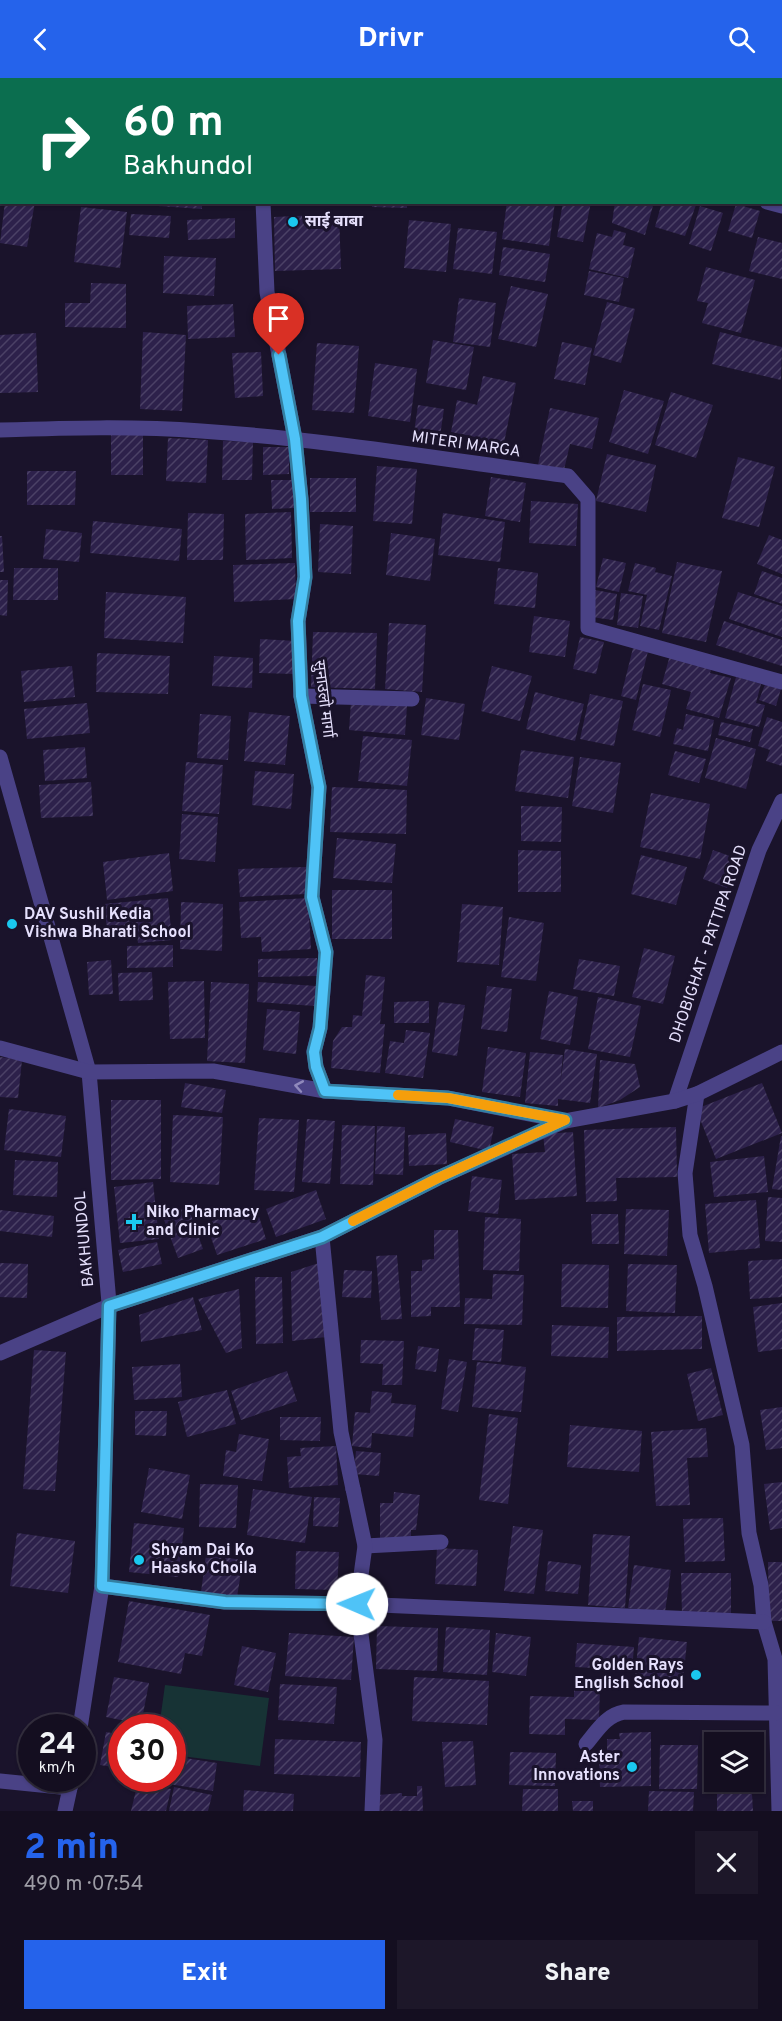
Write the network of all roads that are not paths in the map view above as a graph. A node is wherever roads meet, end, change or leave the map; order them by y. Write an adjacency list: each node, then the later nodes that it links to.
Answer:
1 (263, 204): 3 (street, सुनाउलो मार्गा)
2 (0, 430): 3 (street, MITERI MARGA)
3 (295, 439): 4 (street, MITERI MARGA); 5 (street, सुनाउलो मार्गा)
4 (782, 682)
5 (301, 696): 6 (street); 12 (street, सुनाउलो मार्गा)
6 (412, 699)
7 (0, 757): 11 (street, BAKHUNDOL)
8 (782, 801): 14 (street, DHOBIGHAT - PATTIPA ROAD)
9 (0, 1048): 11 (street)
10 (782, 1052): 13 (street)
11 (89, 1072): 12 (street, one-way to 11); 17 (street, BAKHUNDOL)
12 (325, 1091): 15 (street)
13 (697, 1094): 14 (street); 23 (street)
14 (675, 1101): 15 (street)
15 (565, 1120): 16 (street)
16 (322, 1237): 17 (street); 20 (street)
17 (109, 1306): 18 (street); 21 (street, BAKHUNDOL)
18 (0, 1353)
19 (441, 1542): 20 (street)
20 (365, 1546): 22 (street)
21 (102, 1586): 22 (street); 25 (street, BAKHUNDOL)
22 (357, 1604): 23 (street); 31 (street)
23 (764, 1622): 24 (street)
24 (776, 1713): 26 (street); 32 (street)
25 (82, 1714)
26 (585, 1744)
27 (0, 1781): 28 (street)
28 (18, 1782)
29 (69, 1792): 30 (street)
30 (65, 1811)
31 (372, 1811)
32 (779, 1811)

